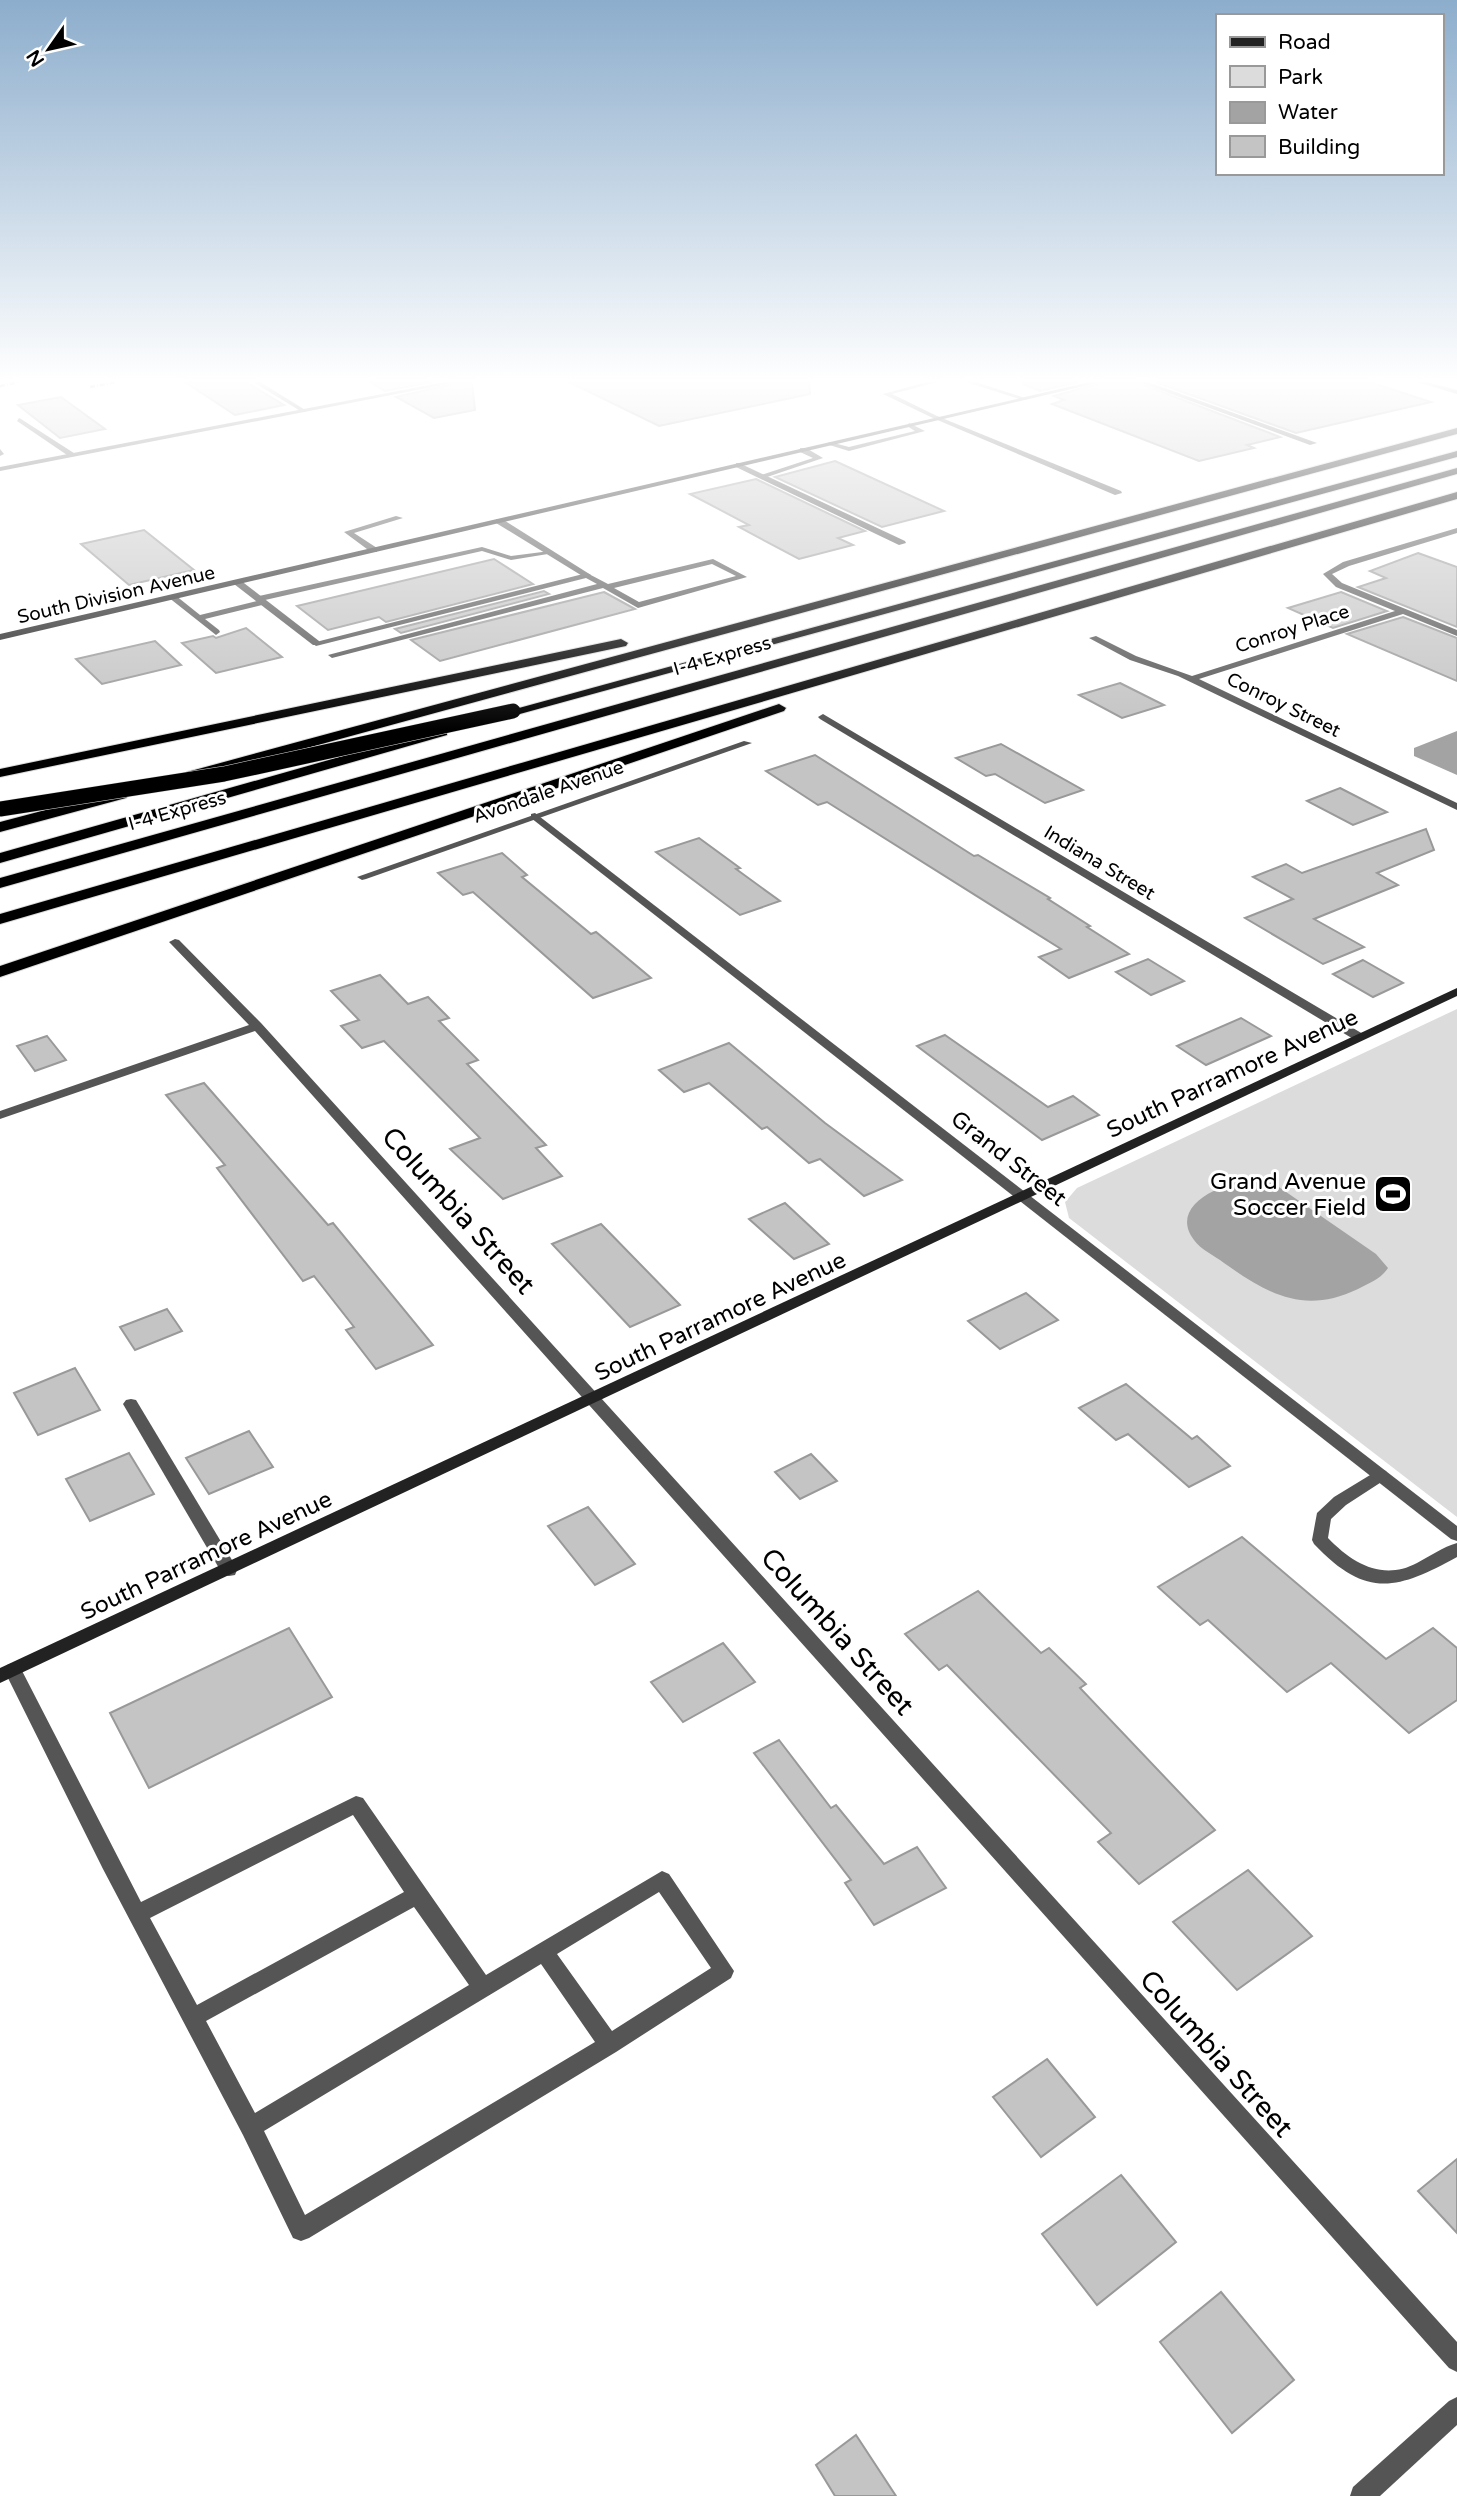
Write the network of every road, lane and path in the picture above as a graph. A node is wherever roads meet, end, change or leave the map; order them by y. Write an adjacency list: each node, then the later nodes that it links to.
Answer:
1 (596, 498): 8 (street, South Division Avenue)
2 (809, 498): 10 (street)
3 (1206, 498): 22 (highway)
4 (1295, 498): 30 (highway, I-4 Express)
5 (1360, 498): 40 (highway, I-4 Express)
6 (1445, 498): 16 (highway)
7 (399, 518): 11 (street)
8 (499, 521): 11 (street, South Division Avenue); 12 (street)
9 (1457, 530): 19 (street)
10 (902, 543)
11 (374, 550): 14 (street, South Division Avenue)
12 (550, 553): 13 (street); 18 (street)
13 (587, 575): 15 (street); 26 (street)
14 (237, 582): 17 (street, South Division Avenue); 18 (street)
15 (605, 586): 15 (street); 27 (street)
16 (1127, 593): 41 (highway); 42 (highway)
17 (172, 597): 20 (street); 24 (street, South Division Avenue)
18 (261, 601): 20 (street); 26 (street)
19 (1403, 611): 23 (street); 29 (street, Conroy Place)
20 (198, 618): 21 (street)
21 (216, 632)
22 (710, 632): 33 (highway); 37 (highway)
23 (1457, 633)
24 (0, 637)
25 (1093, 638): 29 (street, Conroy Street)
26 (316, 643): 27 (street)
27 (332, 655): 28 (street)
28 (341, 663)
29 (1191, 679): 34 (street, Conroy Street)
30 (513, 711): 35 (highway, bridge); 38 (highway, I-4 Express, bridge)
31 (823, 717): 48 (street, Indiana Street)
32 (747, 743): 36 (street, Avondale Avenue)
33 (0, 772)
34 (1457, 807)
35 (0, 809)
36 (535, 816): 39 (street, Avondale Avenue); 50 (street, Grand Street)
37 (0, 827)
38 (0, 858)
39 (362, 877)
40 (0, 883)
41 (0, 919)
42 (143, 923): 44 (highway); 45 (highway)
43 (175, 942): 47 (street, Columbia Street)
44 (0, 963)
45 (0, 972)
46 (1457, 992): 48 (street, South Parramore Avenue)
47 (257, 1027): 49 (street); 51 (street, Columbia Street)
48 (1359, 1037): 50 (street, South Parramore Avenue)
49 (0, 1115)
50 (1023, 1198): 51 (street, South Parramore Avenue); 53 (street, Grand Street)
51 (592, 1401): 56 (street, South Parramore Avenue); 65 (street, Columbia Street)
52 (131, 1404): 56 (street)
53 (1380, 1475): 54 (street, Grand Street); 55 (street)
54 (1457, 1535)
55 (1457, 1549)
56 (229, 1570): 57 (street, South Parramore Avenue)
57 (6, 1673): 59 (street)
58 (417, 1895): 59 (street); 61 (street); 62 (street)
59 (138, 1914): 62 (street)
60 (544, 1951): 61 (street); 63 (street); 63 (street)
61 (483, 1987): 64 (street)
62 (192, 2018): 64 (street)
63 (609, 2045): 64 (street)
64 (251, 2127)
65 (1457, 2360)
66 (1457, 2409): 67 (street)
67 (1362, 2496)

